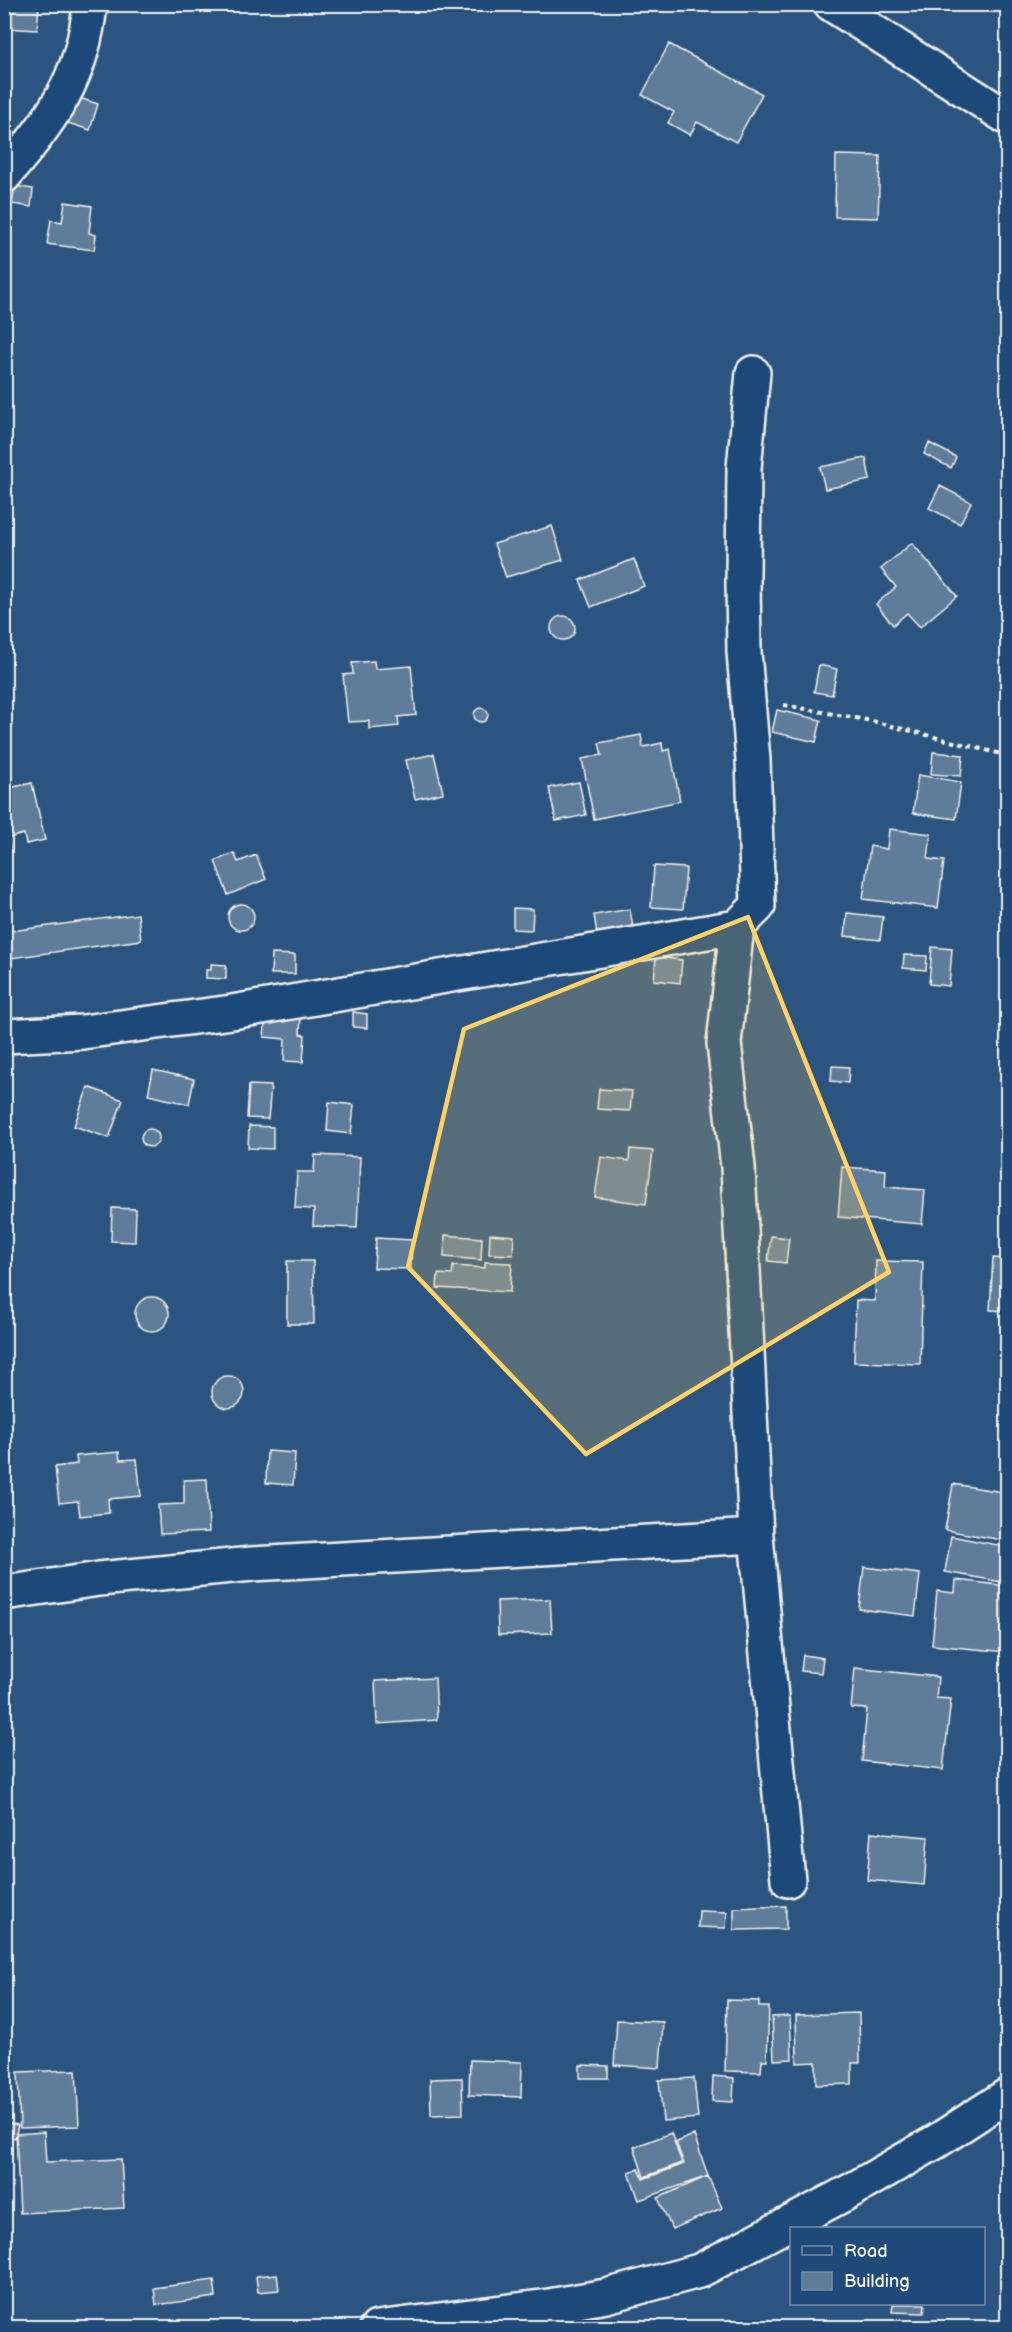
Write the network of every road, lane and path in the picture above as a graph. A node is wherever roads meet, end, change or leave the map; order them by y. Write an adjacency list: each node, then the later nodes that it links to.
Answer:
1 (90, 4): 4 (street)
2 (831, 4): 3 (street)
3 (1008, 118)
4 (4, 176)
5 (753, 373): 6 (street)
6 (747, 698): 7 (path); 8 (street)
7 (1005, 754)
8 (737, 927): 9 (street); 10 (street)
9 (4, 1036)
10 (756, 1536): 11 (street); 12 (street)
11 (4, 1593)
12 (788, 1880)
13 (1008, 2095): 14 (street)
14 (377, 2328)

